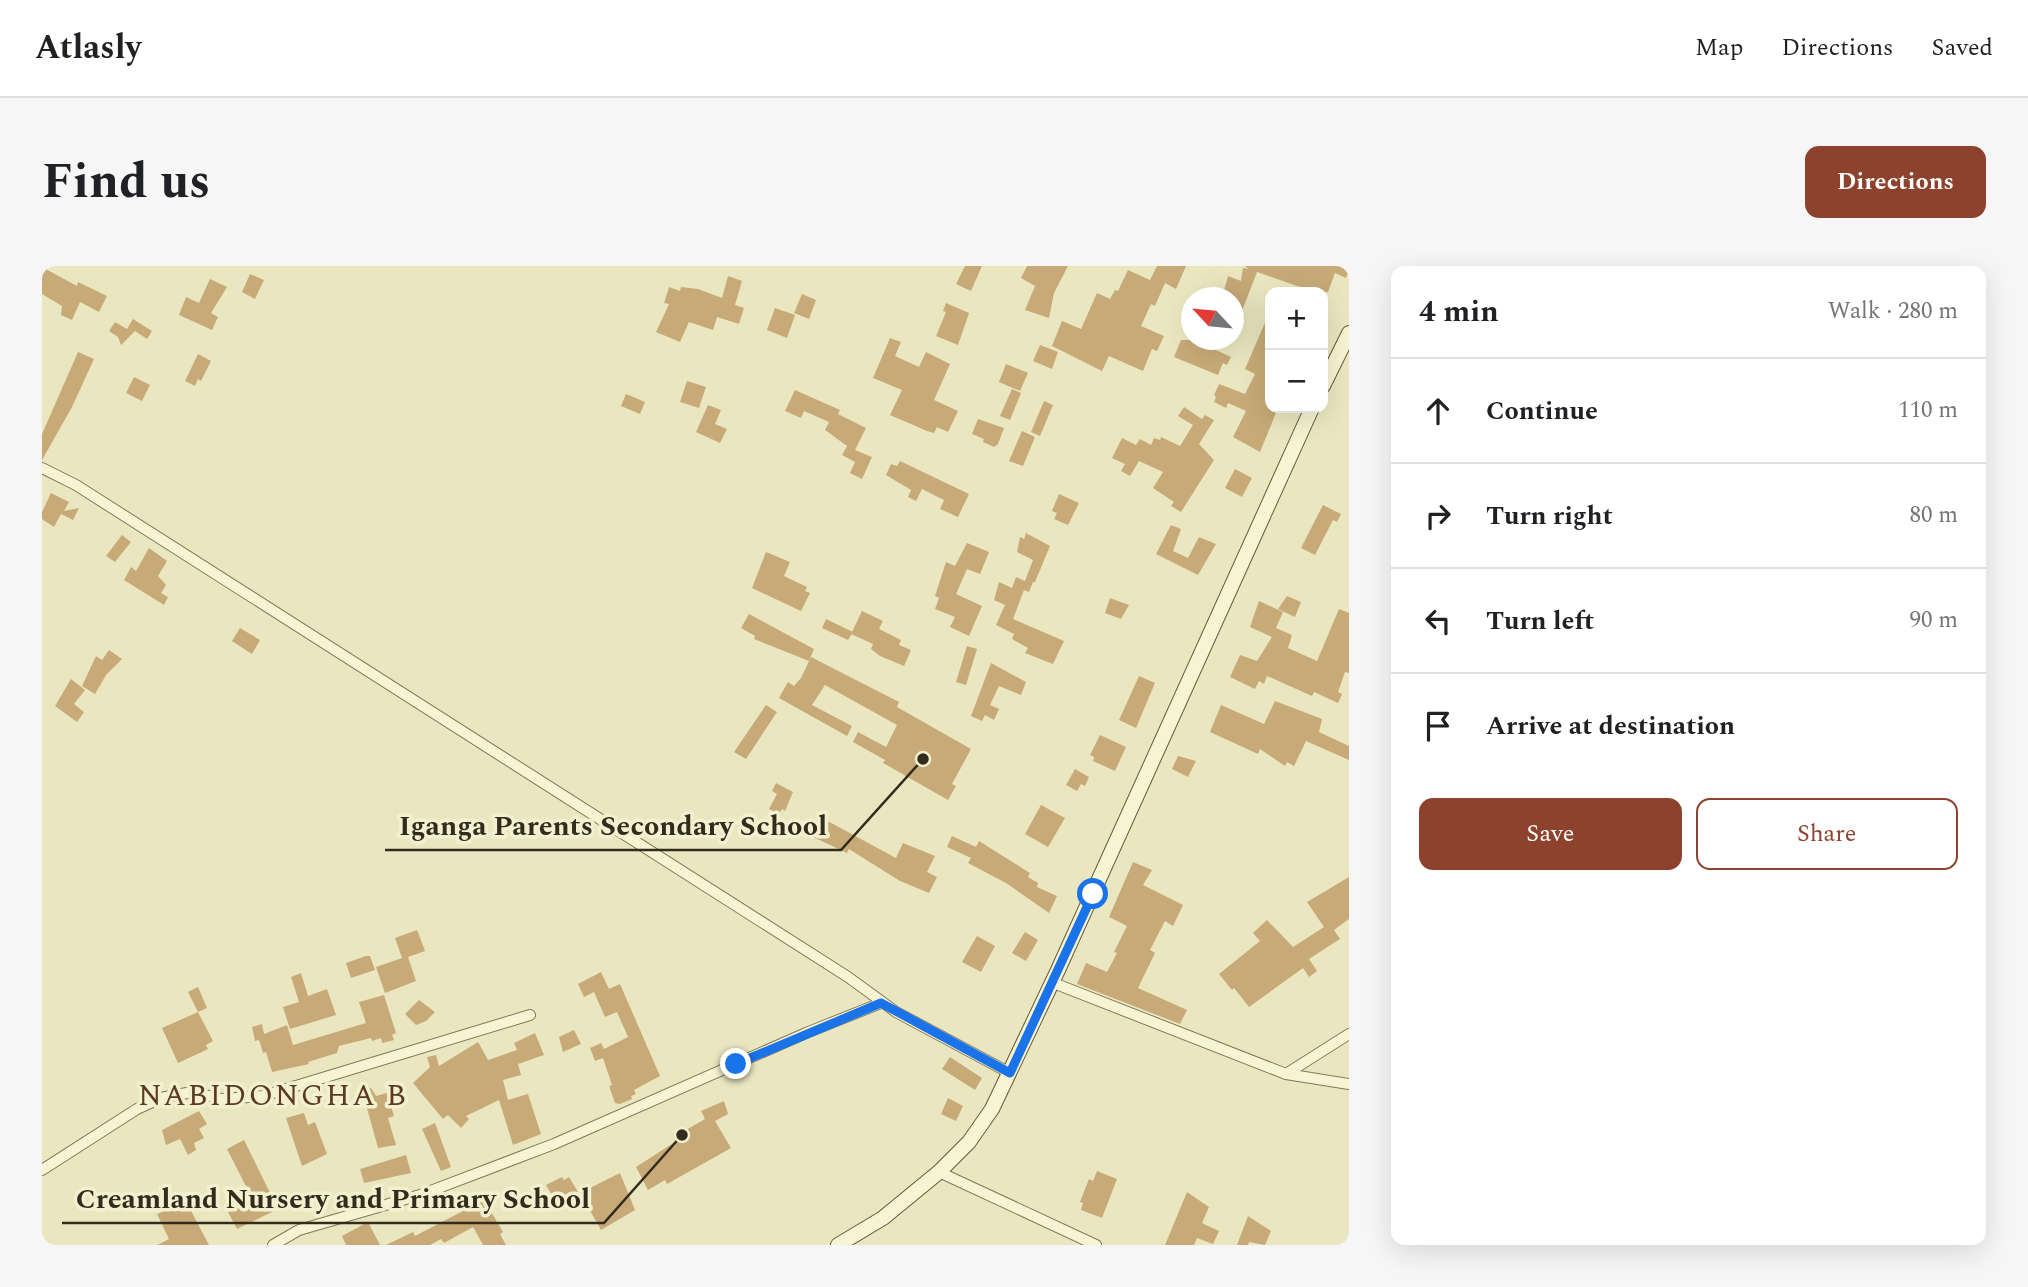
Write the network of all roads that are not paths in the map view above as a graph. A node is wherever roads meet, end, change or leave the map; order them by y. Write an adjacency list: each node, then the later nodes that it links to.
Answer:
1 (1349, 333): 2 (main road)
2 (1328, 376)
3 (1310, 413): 5 (main road)
4 (42, 468): 6 (street)
5 (1051, 982): 9 (main road); 10 (street)
6 (881, 1003): 9 (street); 14 (street)
7 (530, 1015): 12 (street)
8 (1349, 1034): 10 (street)
9 (1010, 1073): 13 (main road)
10 (1286, 1074): 11 (street)
11 (1349, 1084)
12 (42, 1170)
13 (939, 1172): 15 (main road); 16 (street)
14 (273, 1245)
15 (838, 1245)
16 (1096, 1245)

